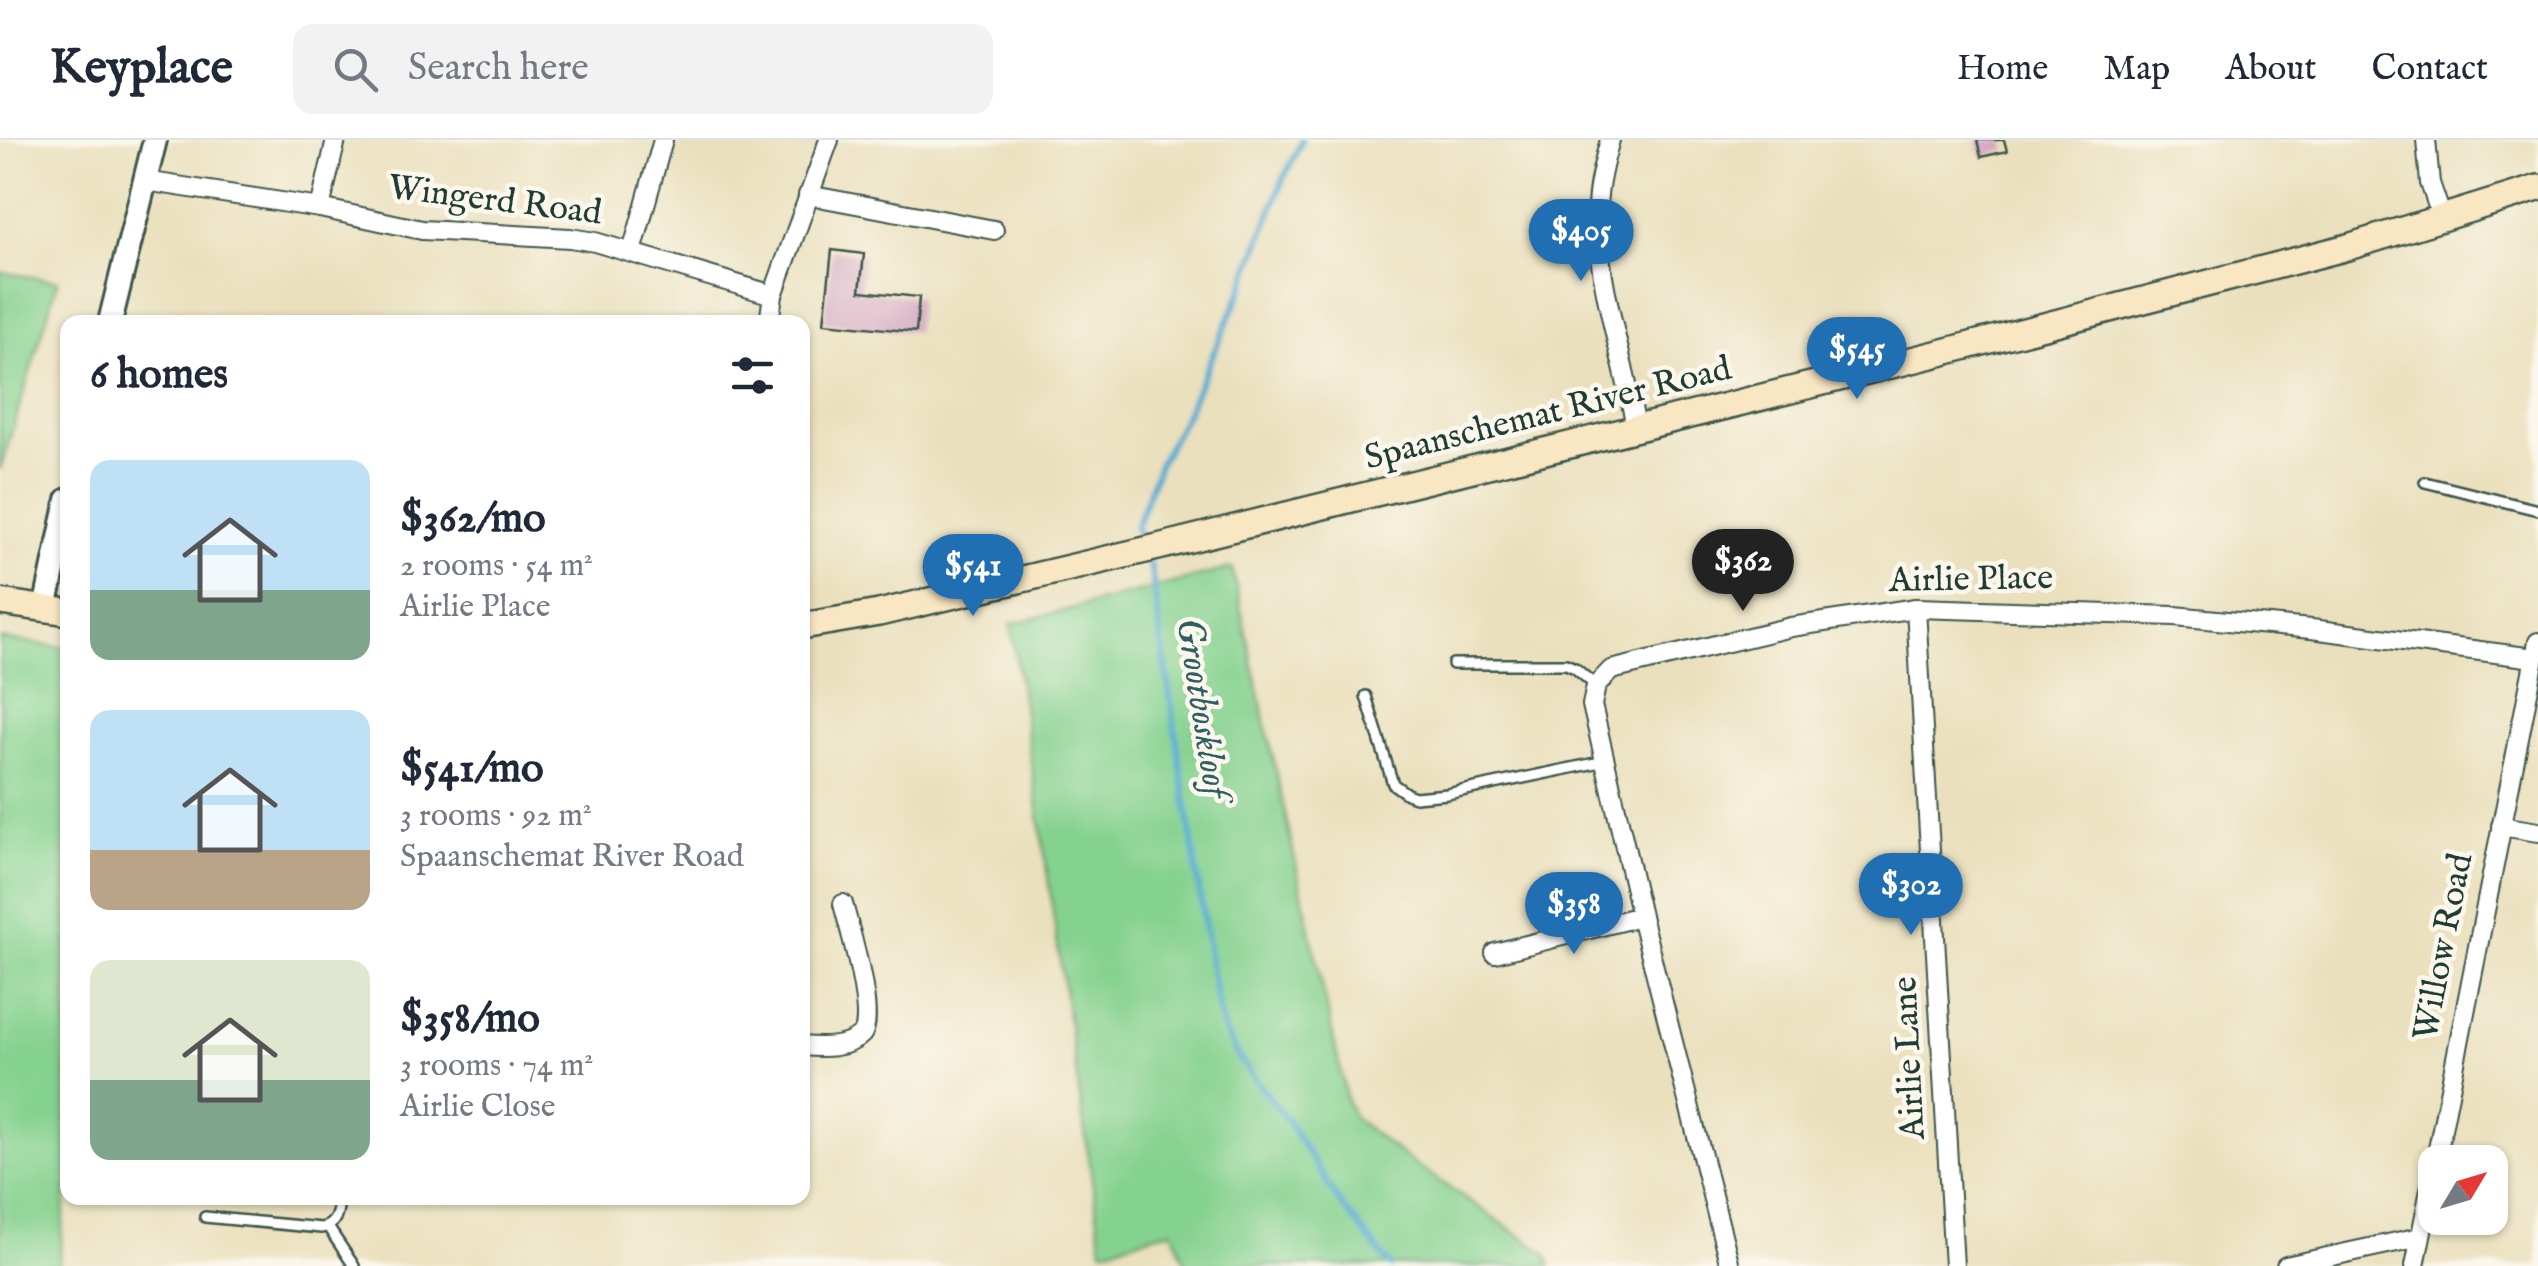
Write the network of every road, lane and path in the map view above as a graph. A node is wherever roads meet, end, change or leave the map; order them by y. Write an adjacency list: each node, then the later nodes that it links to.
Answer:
1 (155, 140): 7 (street)
2 (336, 140): 10 (street)
3 (663, 140): 13 (street)
4 (829, 140): 9 (street)
5 (1610, 140): 17 (street)
6 (2426, 140): 11 (street)
7 (145, 181): 10 (street, Wingerd Road); 15 (street)
8 (2538, 188): 11 (main road, Spaanschemat River Road)
9 (808, 195): 12 (street); 14 (street)
10 (320, 208): 13 (street, Wingerd Road)
11 (2442, 218): 17 (main road, Spaanschemat River Road)
12 (994, 230)
13 (632, 252): 14 (street, Wingerd Road)
14 (773, 295): 16 (street)
15 (112, 315)
16 (770, 315)
17 (1636, 428): 24 (main road, Spaanschemat River Road)
18 (2425, 482): 19 (lane)
19 (2538, 510)
20 (60, 573): 23 (street)
21 (0, 602): 23 (main road)
22 (1916, 608): 25 (street, Airlie Place); 27 (street, Airlie Place); 42 (street, Airlie Lane)
23 (56, 610)
24 (810, 624)
25 (2536, 650): 30 (street, Willow Road)
26 (1453, 664): 27 (lane)
27 (1596, 686): 29 (street)
28 (1366, 696): 29 (lane)
29 (1605, 761): 33 (street)
30 (2501, 826): 31 (street); 39 (street, Willow Road)
31 (2538, 832)
32 (843, 904): 35 (street)
33 (1641, 916): 34 (street); 41 (street)
34 (1495, 952)
35 (810, 1046)
36 (338, 1205): 38 (lane)
37 (205, 1216): 38 (lane)
38 (328, 1227): 40 (lane)
39 (2420, 1238): 43 (street); 44 (street, Willow Road)
40 (354, 1266)
41 (1730, 1266)
42 (1954, 1266)
43 (2286, 1266)
44 (2415, 1266)

